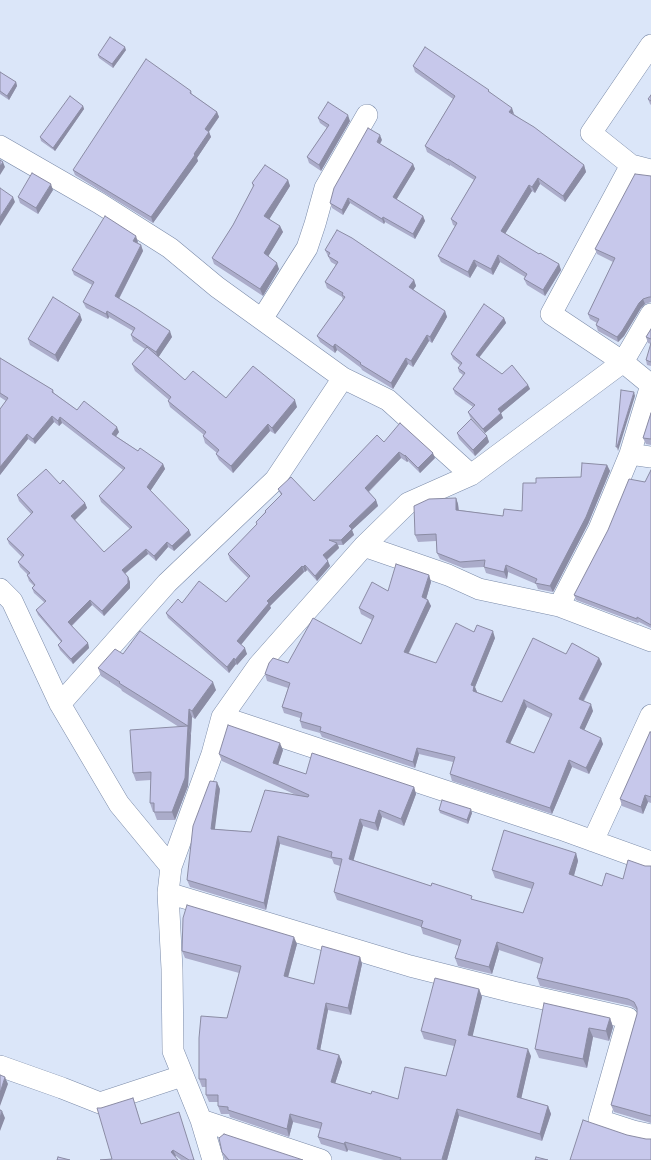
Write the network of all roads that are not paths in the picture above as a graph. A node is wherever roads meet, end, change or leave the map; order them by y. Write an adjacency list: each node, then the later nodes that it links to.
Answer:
1 (651, 45): 4 (street)
2 (368, 115): 7 (street)
3 (0, 146): 7 (street)
4 (631, 165): 5 (street); 8 (street)
5 (651, 170)
6 (651, 314): 8 (street)
7 (262, 319): 9 (street)
8 (623, 362): 10 (street); 13 (street)
9 (343, 378): 13 (street); 18 (street)
10 (651, 385): 11 (street)
11 (630, 454): 12 (street); 16 (street)
12 (651, 457)
13 (471, 475): 14 (street)
14 (364, 546): 16 (street); 20 (street)
15 (0, 589): 18 (street)
16 (559, 606): 17 (street)
17 (651, 641)
18 (60, 704): 23 (street)
19 (651, 715): 21 (street)
20 (222, 717): 21 (street); 23 (street)
21 (594, 841): 22 (street)
22 (651, 862)
23 (171, 867): 24 (street)
24 (168, 893): 26 (street); 28 (street)
25 (0, 1066): 26 (street)
26 (182, 1076): 27 (street)
27 (201, 1120): 29 (street); 30 (street)
28 (651, 1134)
29 (213, 1160)
30 (321, 1160)

